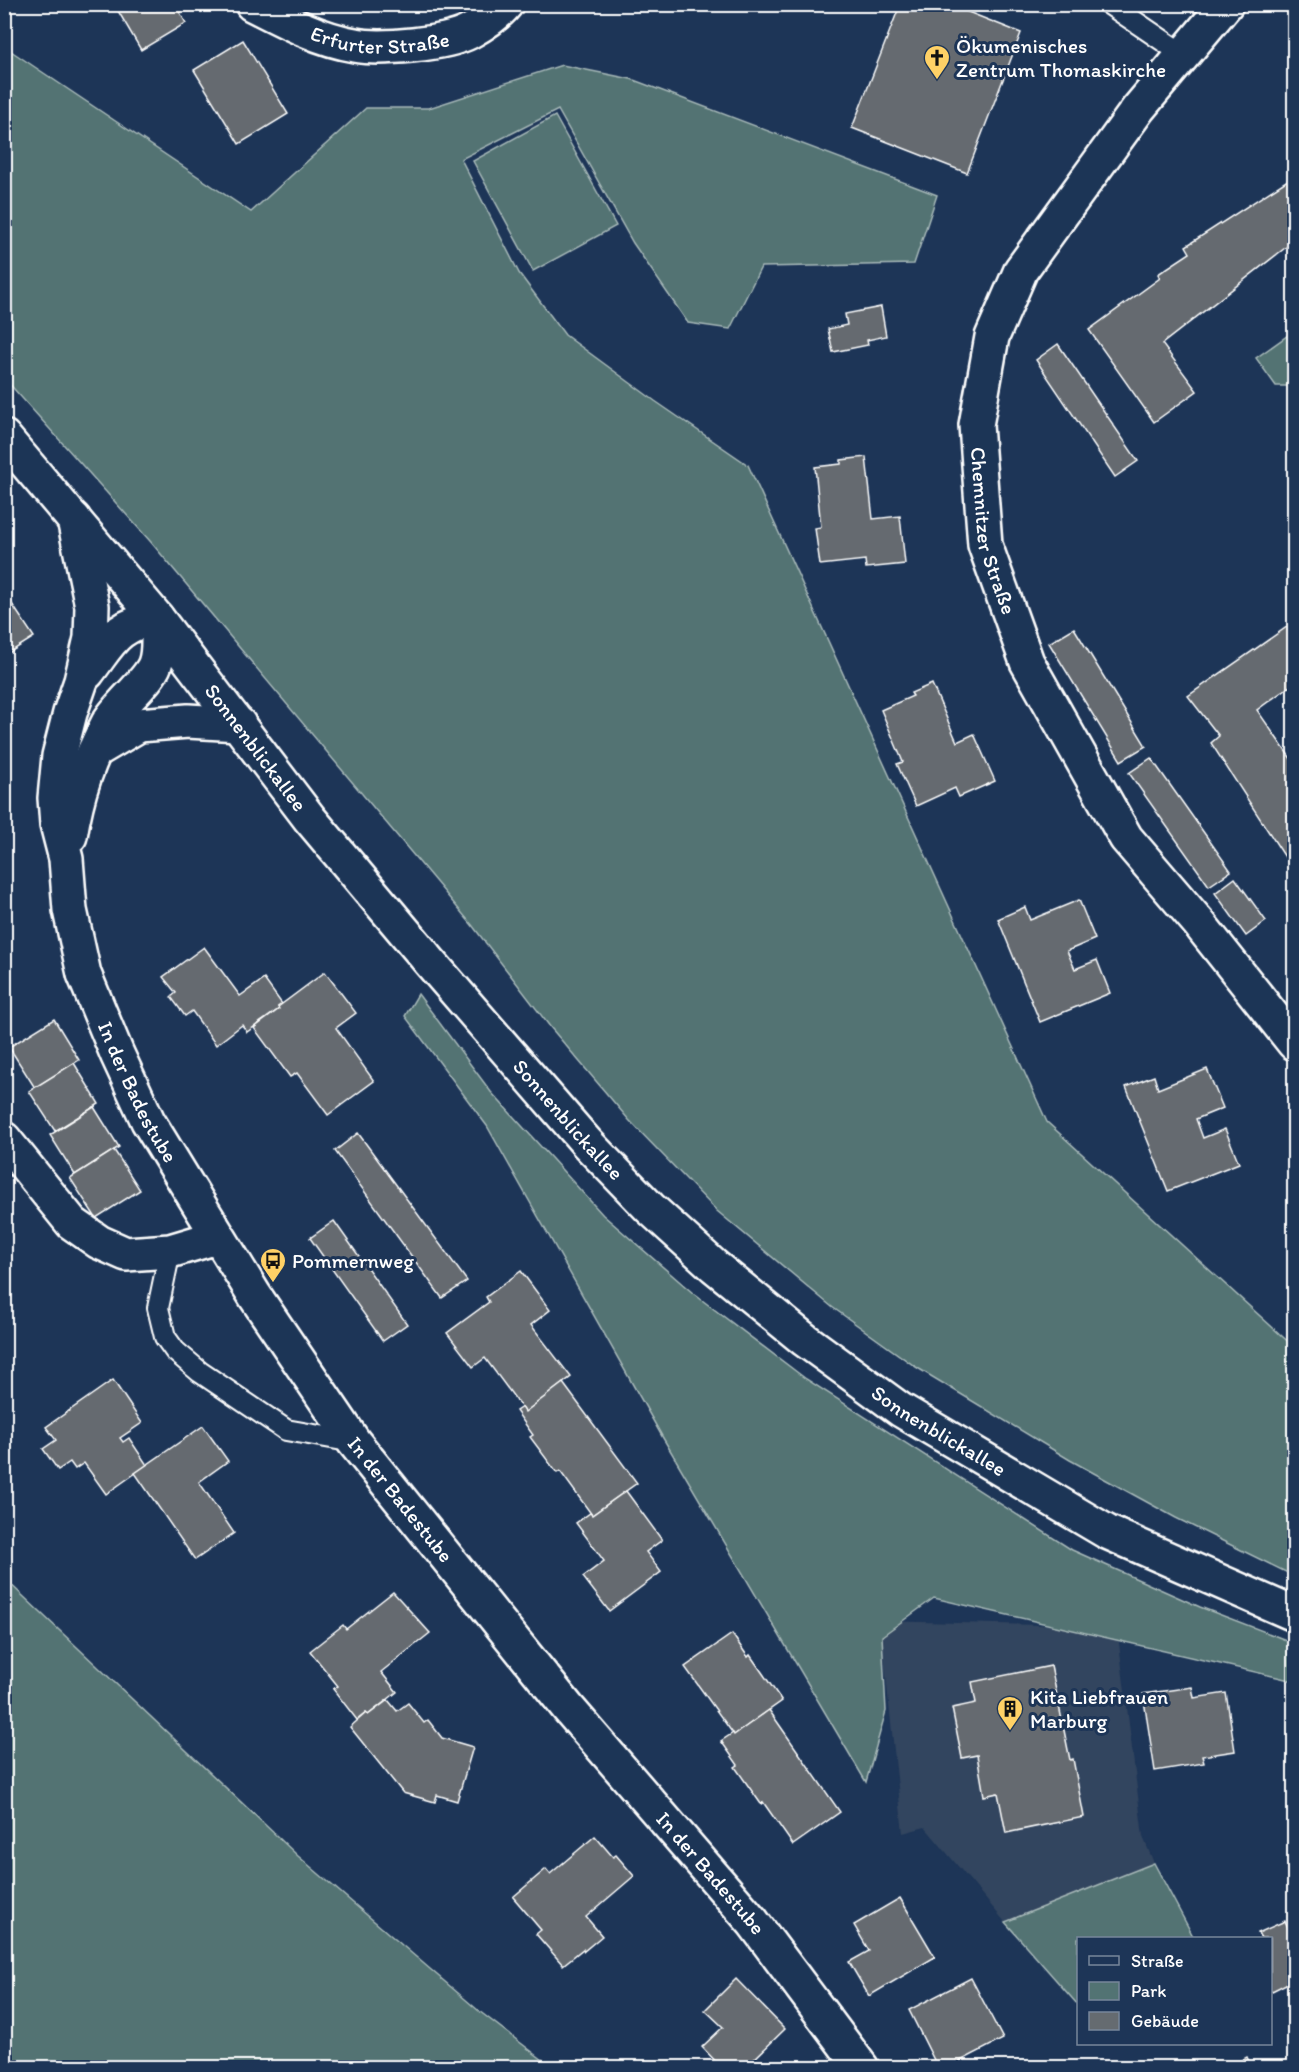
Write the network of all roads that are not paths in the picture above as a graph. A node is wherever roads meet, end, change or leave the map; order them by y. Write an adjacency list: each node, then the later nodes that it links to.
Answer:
1 (252, 4): 2 (street, Erfurter Straße)
2 (506, 4)
3 (1109, 4): 5 (lane)
4 (1226, 4): 5 (street, Chemnitzer Straße)
5 (1184, 55): 13 (street, Chemnitzer Straße)
6 (4, 437): 7 (street, Sonnenblickallee)
7 (74, 519): 8 (street, Sonnenblickallee); 9 (street, In der Badestube)
8 (157, 618): 9 (street, In der Badestube); 10 (street, Sonnenblickallee); 11 (street, In der Badestube)
9 (81, 681): 12 (street, In der Badestube)
10 (239, 724): 11 (street); 18 (street, Sonnenblickallee)
11 (95, 751): 12 (street, In der Badestube)
12 (66, 859): 15 (street, In der Badestube)
13 (1294, 1043)
14 (4, 1138): 16 (street)
15 (217, 1237): 16 (street); 17 (street, In der Badestube)
16 (170, 1251): 17 (lane)
17 (354, 1442): 19 (street, In der Badestube)
18 (1294, 1614)
19 (862, 2067)

